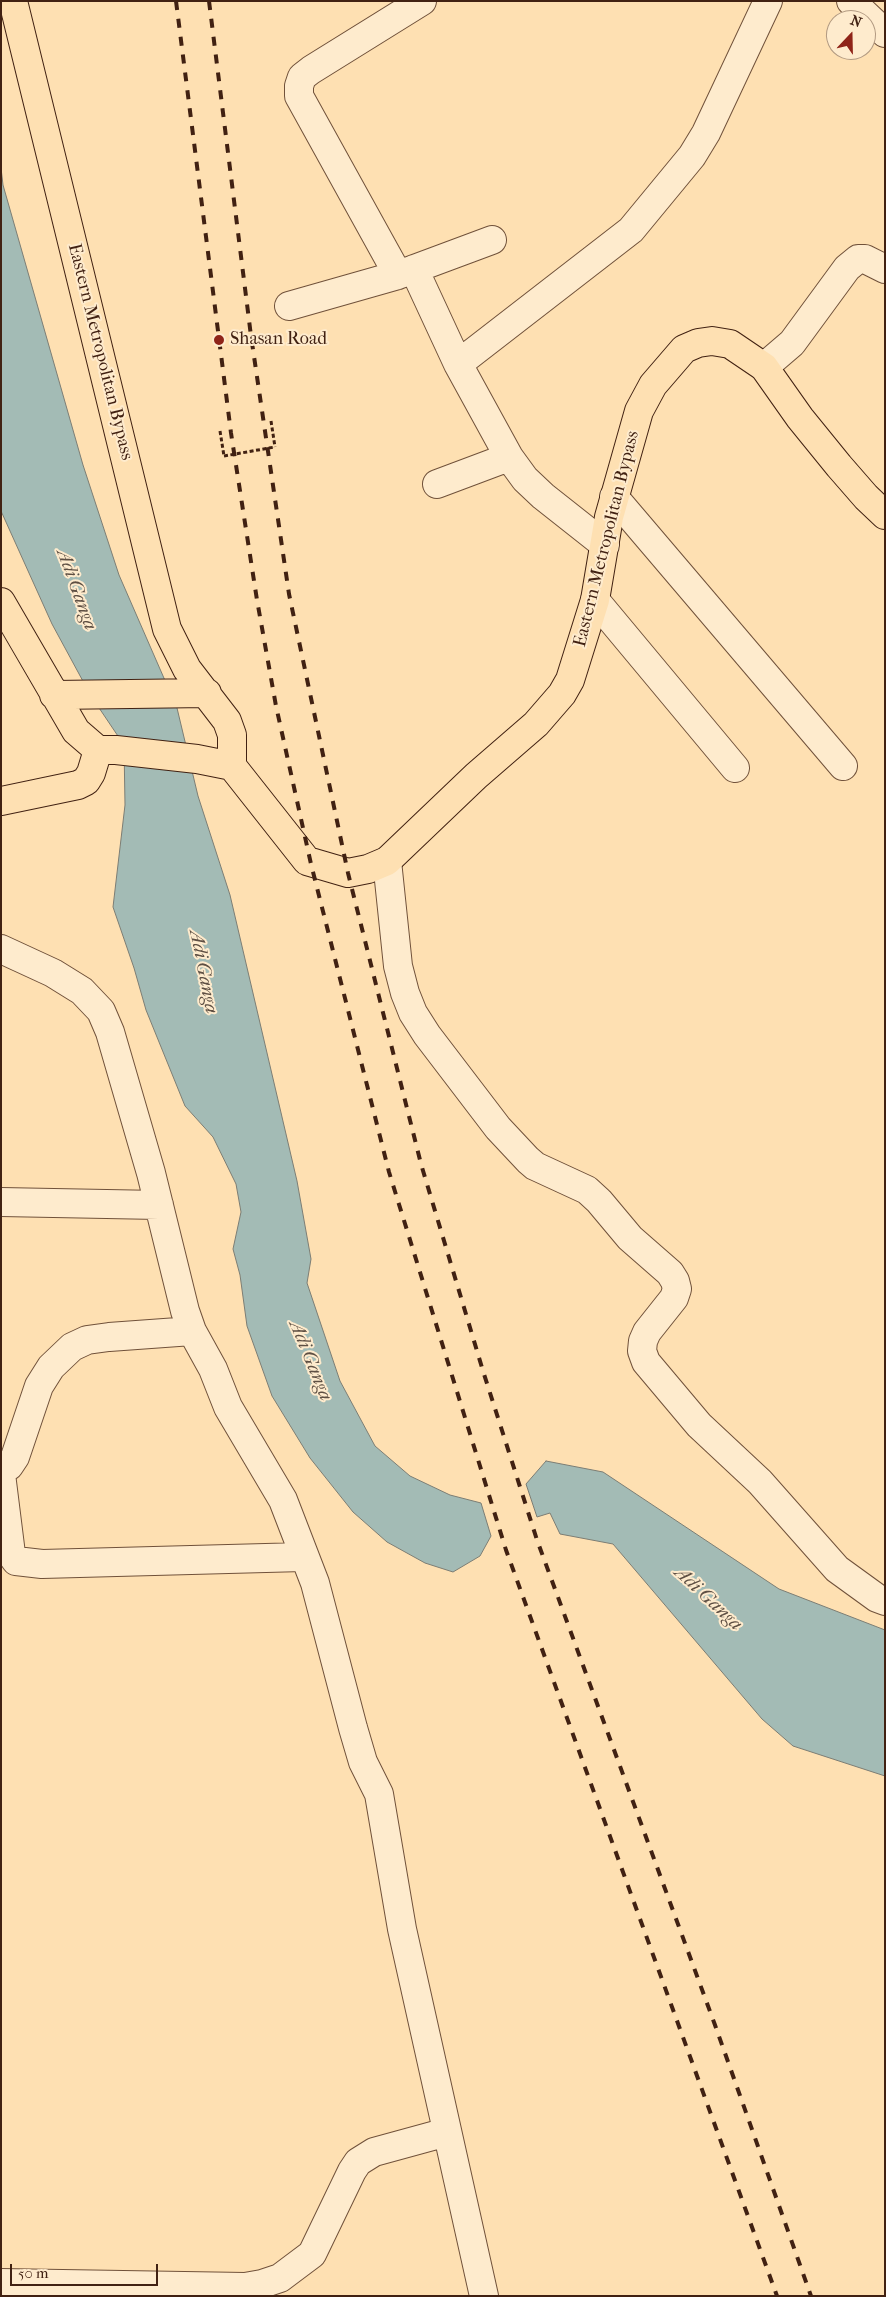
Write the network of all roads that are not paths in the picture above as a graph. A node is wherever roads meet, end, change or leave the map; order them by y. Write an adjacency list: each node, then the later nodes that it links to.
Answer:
1 (13, 1): 20 (main road, Eastern Metropolitan Bypass)
2 (422, 1): 8 (street)
3 (768, 1): 10 (street)
4 (851, 1): 5 (street)
5 (885, 33)
6 (492, 240): 8 (street)
7 (885, 269): 11 (street)
8 (406, 272): 9 (street); 10 (street)
9 (289, 306)
10 (458, 364): 12 (street)
11 (764, 367): 14 (main road, Eastern Metropolitan Bypass); 15 (main road, Eastern Metropolitan Bypass)
12 (509, 457): 13 (street); 16 (street)
13 (437, 484)
14 (614, 497): 16 (main road, Eastern Metropolitan Bypass); 23 (street)
15 (885, 515)
16 (605, 545): 17 (main road, Eastern Metropolitan Bypass)
17 (596, 600): 24 (street); 26 (main road, Eastern Metropolitan Bypass)
18 (1, 602): 19 (main road)
19 (54, 694): 20 (main road); 21 (main road)
20 (198, 694): 22 (main road, Eastern Metropolitan Bypass)
21 (107, 750): 22 (main road); 25 (main road)
22 (232, 766): 26 (main road, Eastern Metropolitan Bypass)
23 (843, 766)
24 (735, 768)
25 (1, 802)
26 (387, 861): 33 (street)
27 (1, 950): 29 (street)
28 (1, 1202): 29 (street)
29 (159, 1205): 30 (street)
30 (192, 1331): 31 (street); 32 (street)
31 (1, 1472): 32 (street)
32 (303, 1557): 34 (street)
33 (885, 1601)
34 (447, 2132): 35 (street); 36 (street)
35 (1, 2282)
36 (484, 2296)

